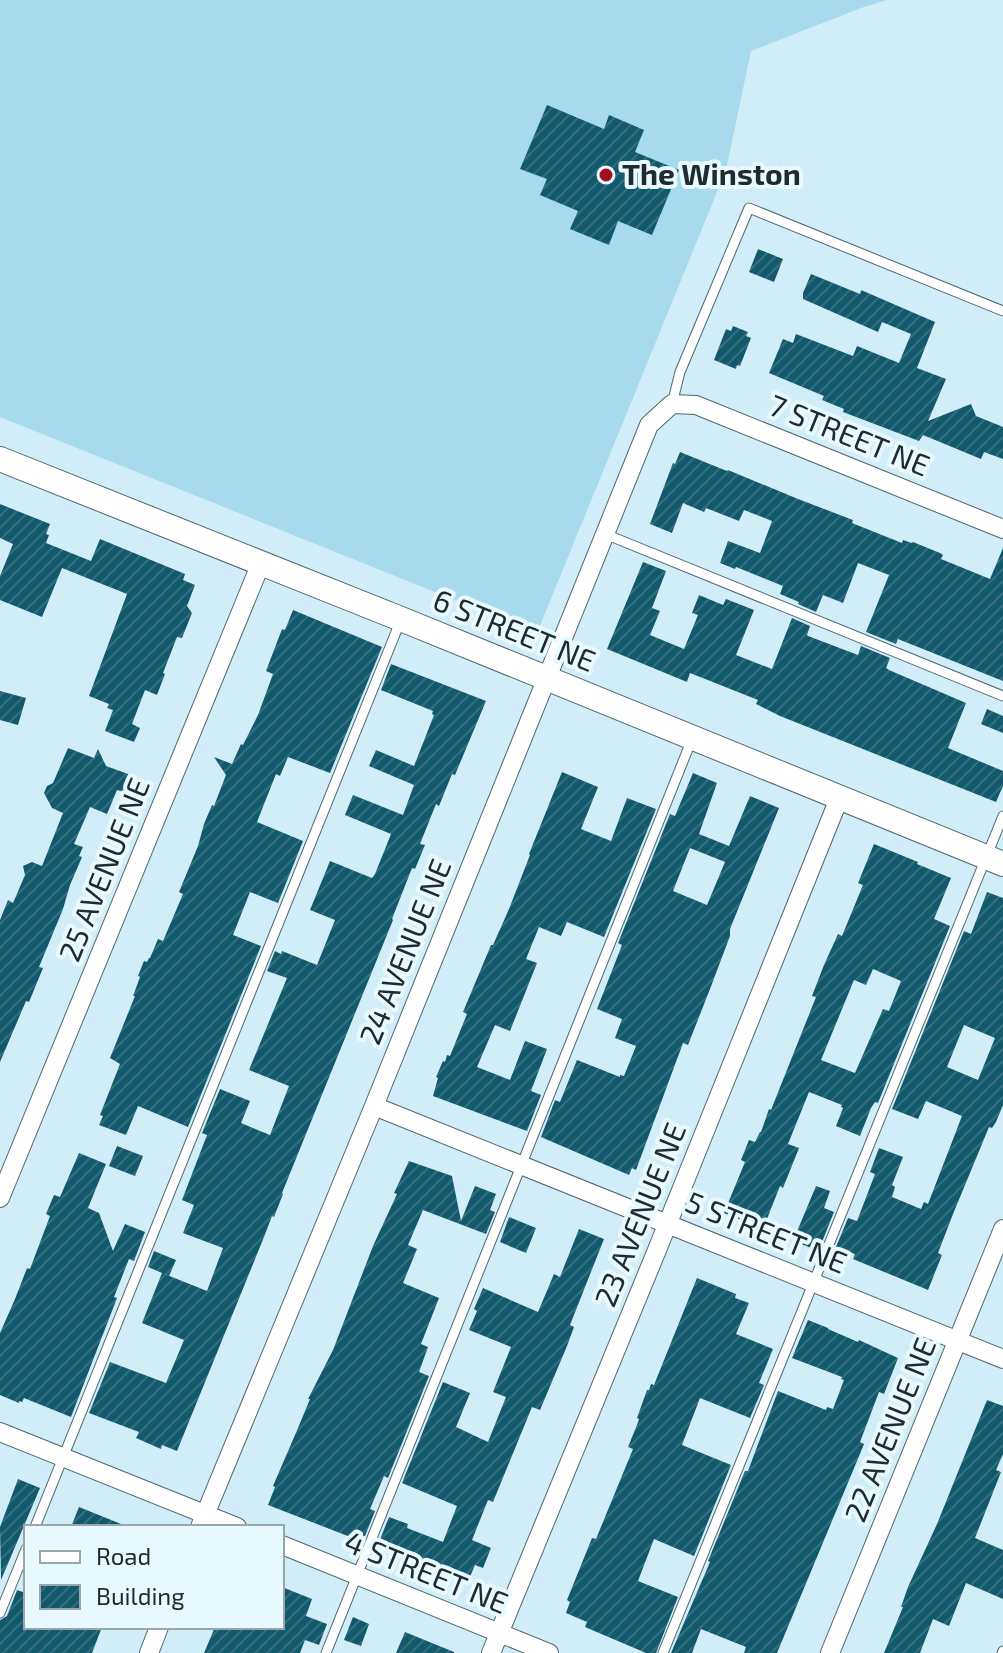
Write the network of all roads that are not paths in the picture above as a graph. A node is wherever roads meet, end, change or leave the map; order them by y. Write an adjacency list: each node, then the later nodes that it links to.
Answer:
1 (1003, 311): 2 (lane)
2 (672, 404): 4 (street, 7 STREET NE); 5 (street, 24 AVENUE NE)
3 (0, 459): 6 (street, 6 STREET NE)
4 (1003, 529)
5 (605, 534): 8 (street, 24 AVENUE NE); 9 (lane)
6 (261, 563): 7 (street, 6 STREET NE); 16 (street, 25 AVENUE NE)
7 (401, 619): 8 (street, 6 STREET NE); 23 (lane)
8 (547, 679): 10 (street, 6 STREET NE); 14 (street, 24 AVENUE NE)
9 (1003, 696)
10 (693, 737): 11 (street, 6 STREET NE); 15 (lane)
11 (840, 796): 13 (street, 6 STREET NE); 17 (street, 23 AVENUE NE)
12 (1003, 816): 13 (lane)
13 (995, 860): 19 (lane)
14 (374, 1106): 15 (street, 5 STREET NE); 24 (street, 24 AVENUE NE)
15 (521, 1165): 17 (street, 5 STREET NE); 29 (lane)
16 (0, 1198)
17 (667, 1223): 19 (street, 5 STREET NE); 32 (street, 23 AVENUE NE)
18 (1003, 1229): 20 (street, 22 AVENUE NE)
19 (813, 1283): 20 (street, 5 STREET NE); 37 (lane)
20 (957, 1341): 21 (street, 5 STREET NE); 38 (street, 22 AVENUE NE)
21 (1003, 1359)
22 (0, 1432): 23 (street)
23 (64, 1457): 24 (street); 25 (lane)
24 (202, 1520): 26 (street)
25 (36, 1525)
26 (227, 1525)
27 (284, 1546): 29 (street, 4 STREET NE)
28 (24, 1554): 30 (lane)
29 (357, 1576): 32 (street, 4 STREET NE); 34 (lane)
30 (0, 1613)
31 (158, 1629): 33 (street)
32 (499, 1633): 35 (street, 23 AVENUE NE); 36 (street, 4 STREET NE)
33 (149, 1653)
34 (326, 1653)
35 (491, 1653)
36 (549, 1653)
37 (663, 1653)
38 (830, 1653)

